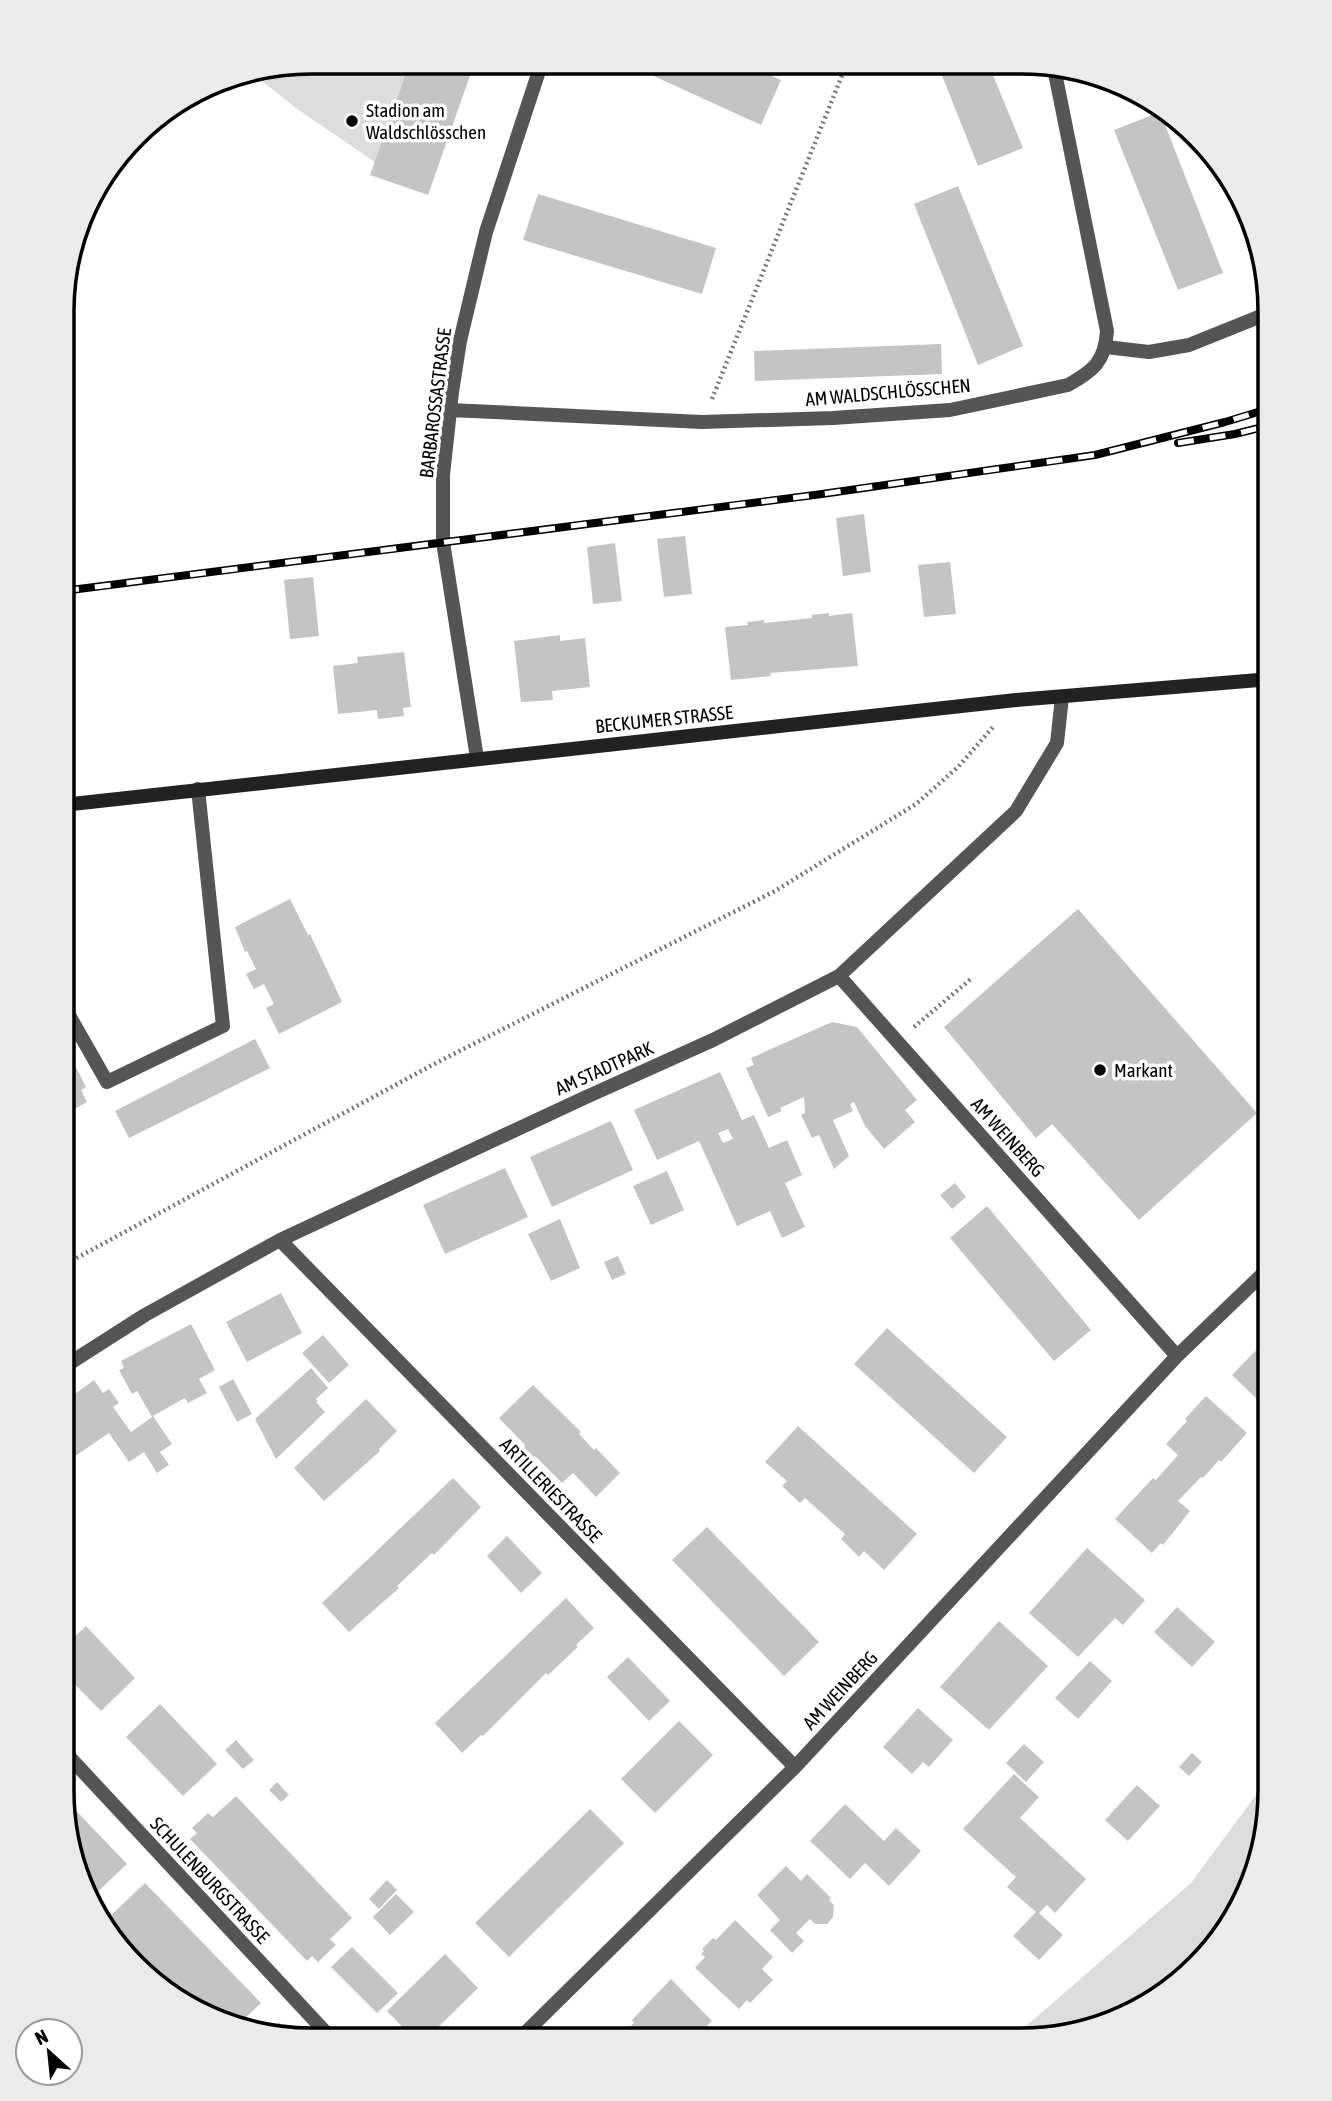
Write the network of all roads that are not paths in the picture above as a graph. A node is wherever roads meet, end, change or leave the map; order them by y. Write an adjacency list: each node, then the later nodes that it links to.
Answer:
1 (538, 74): 5 (street, BARBAROSSASTRASSE)
2 (1056, 77): 4 (street)
3 (1258, 317): 4 (street)
4 (1106, 347): 5 (street, AM WALDSCHLÖSSCHEN)
5 (450, 410): 8 (street, BARBAROSSASTRASSE)
6 (1258, 680): 7 (main road, BECKUMER STRASSE)
7 (1062, 697): 8 (main road, BECKUMER STRASSE); 11 (street, AM STADTPARK)
8 (477, 758): 9 (main road, BECKUMER STRASSE)
9 (198, 789): 10 (main road, BECKUMER STRASSE); 12 (street)
10 (74, 804)
11 (839, 976): 13 (street, AM STADTPARK); 15 (street, AM WEINBERG)
12 (74, 1024)
13 (280, 1240): 16 (street, AM STADTPARK); 18 (street, ARTILLERIESTRASSE)
14 (1258, 1278): 15 (street, AM WEINBERG)
15 (1177, 1356): 18 (street, AM WEINBERG)
16 (74, 1360)
17 (74, 1762): 19 (street, SCHULENBURGSTRASSE)
18 (794, 1767): 20 (street, AM WEINBERG)
19 (322, 2028)
20 (530, 2028)

